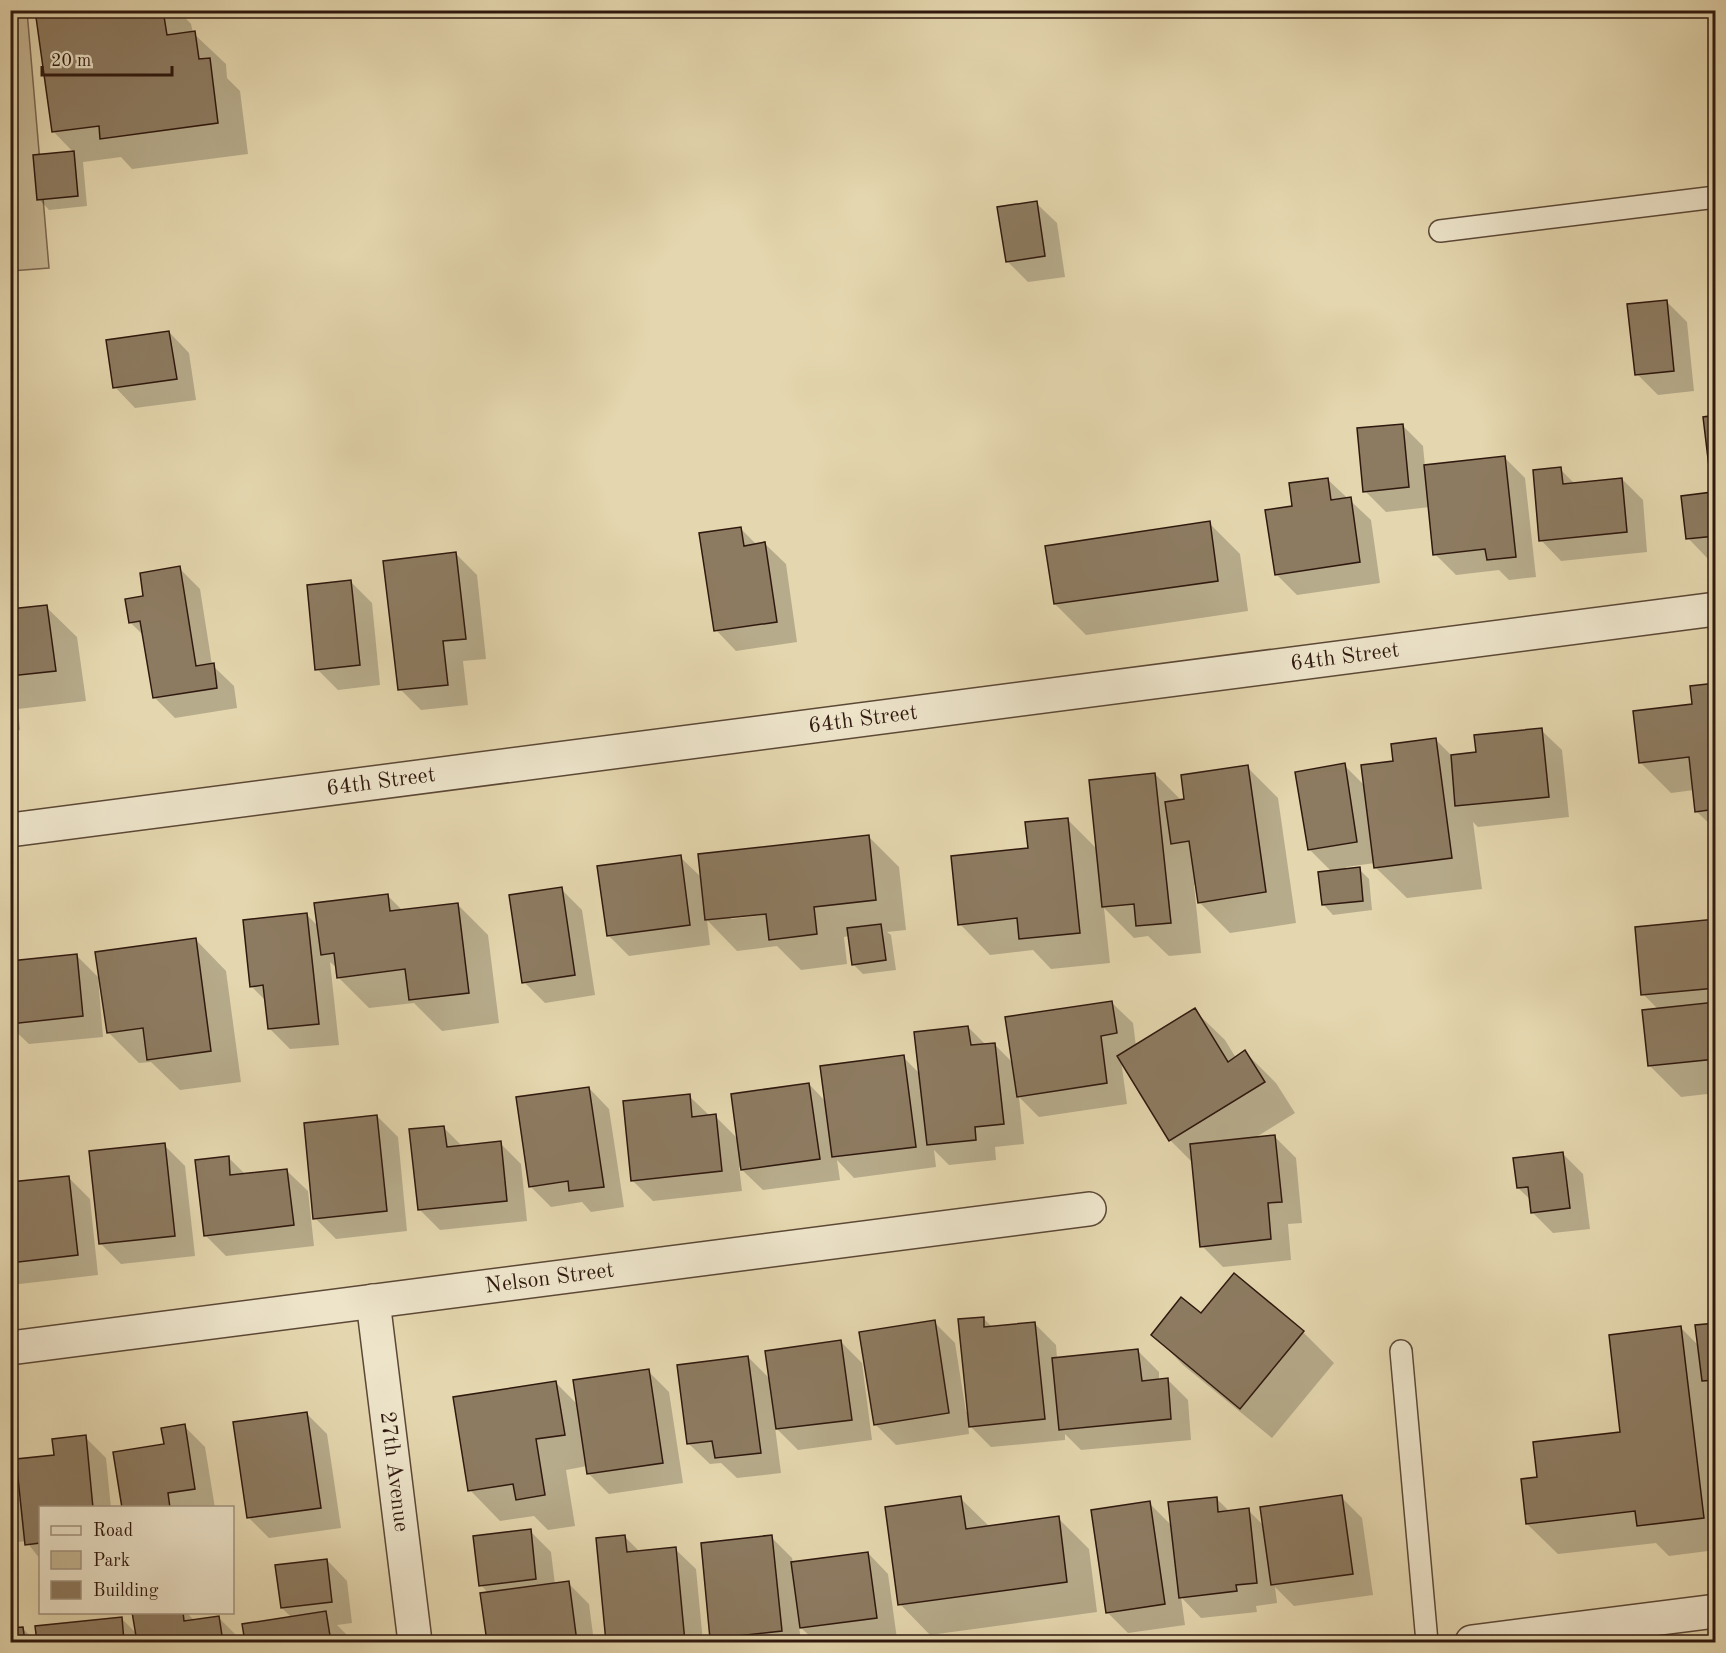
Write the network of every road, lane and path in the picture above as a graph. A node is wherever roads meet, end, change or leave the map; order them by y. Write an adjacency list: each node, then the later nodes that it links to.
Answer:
1 (1716, 197): 2 (lane)
2 (1440, 231)
3 (1716, 609): 4 (street, 64th Street)
4 (10, 830)
5 (1089, 1209): 6 (street, Nelson Street)
6 (373, 1301): 7 (street, Nelson Street); 10 (street, 27th Avenue)
7 (10, 1348)
8 (1401, 1351): 11 (lane)
9 (1716, 1611): 12 (street)
10 (415, 1642)
11 (1427, 1642)
12 (1480, 1642)

